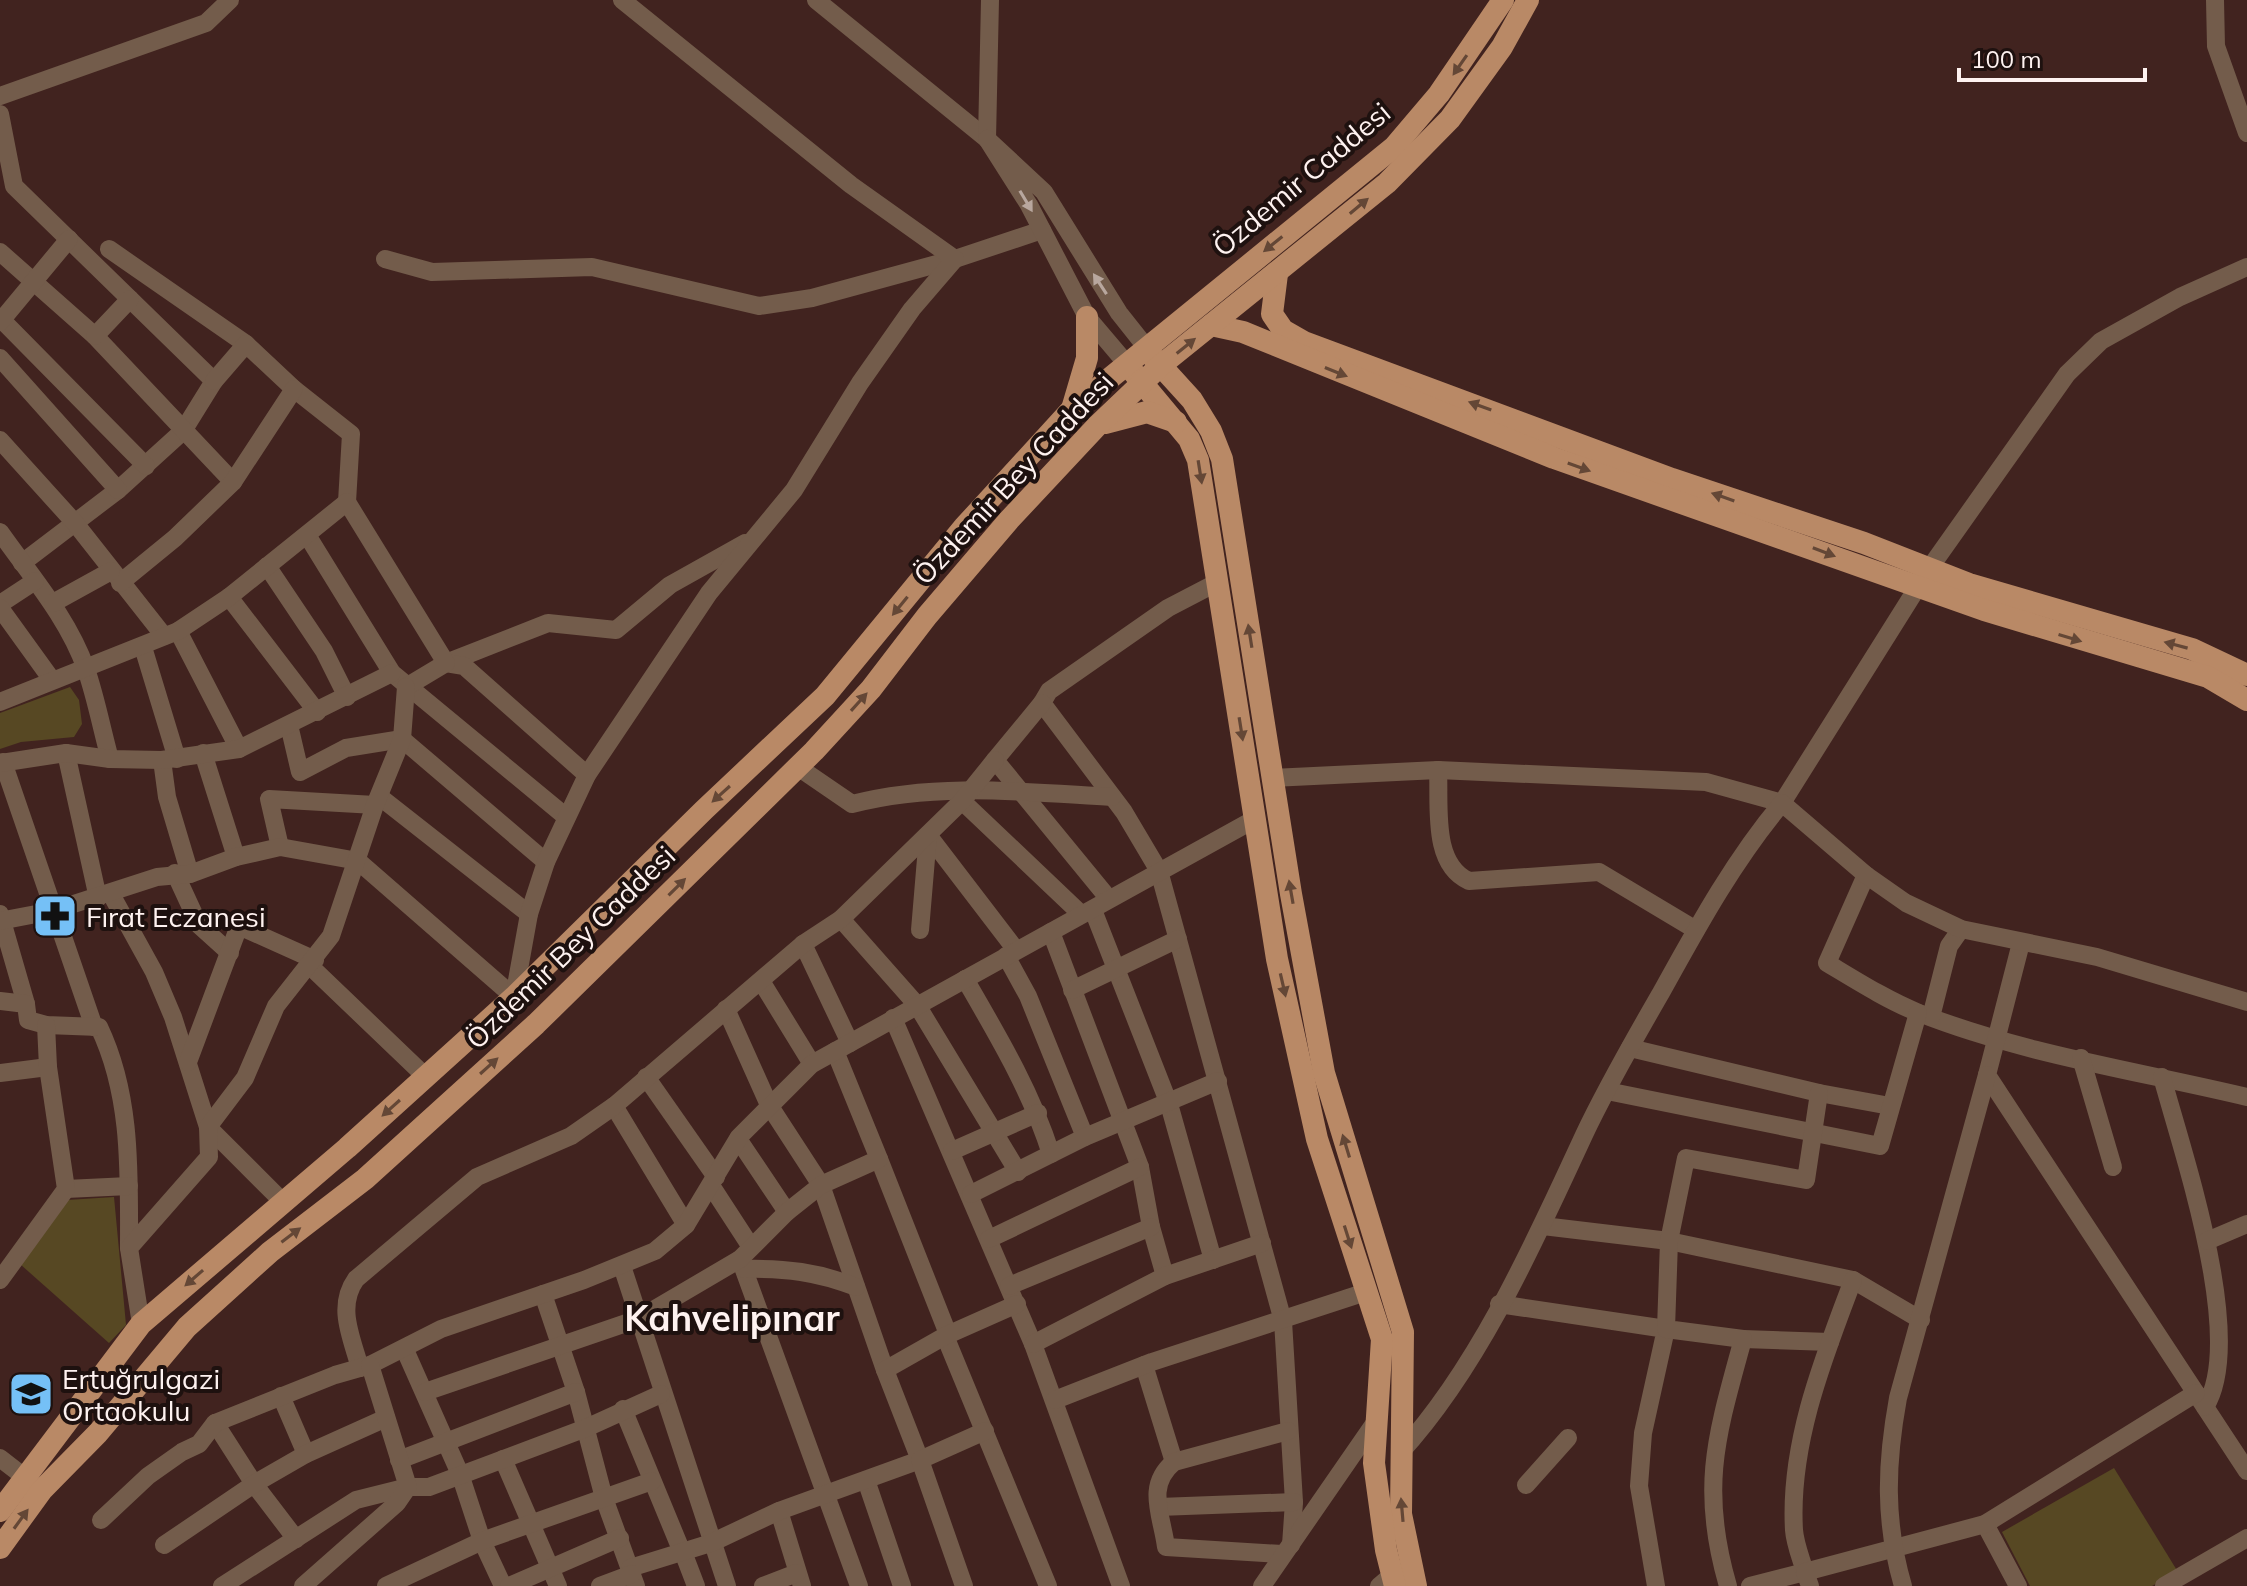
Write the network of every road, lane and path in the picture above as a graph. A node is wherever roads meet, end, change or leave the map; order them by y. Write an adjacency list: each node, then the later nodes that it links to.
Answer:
1 (230, 0): 9 (street)
2 (622, 0): 19 (street)
3 (816, 0): 12 (street)
4 (990, 0): 12 (street)
5 (1503, 0): 29 (main road, Özdemir Caddesi, one-way to 29)
6 (1528, 0): 21 (main road, Özdemir Caddesi, one-way to 6)
7 (2215, 0): 11 (street)
8 (0, 75): 9 (street)
9 (5, 94)
10 (0, 114): 13 (street)
11 (2247, 133)
12 (987, 139): 14 (street, one-way to 14); 29 (street, one-way to 12)
13 (6, 175): 15 (street)
14 (1042, 230): 19 (street); 24 (street)
15 (69, 239): 22 (street); 23 (street)
16 (109, 249): 28 (street)
17 (0, 252): 22 (street)
18 (385, 259): 19 (street)
19 (955, 259): 48 (street)
20 (2247, 267): 52 (street)
21 (1277, 274): 26 (main road, Özdemir Caddesi); 52 (main road, one-way to 21)
22 (35, 280): 25 (street); 27 (street)
23 (130, 299): 27 (street); 33 (street)
24 (1087, 317): 31 (street); 36 (main road)
25 (1, 320): 41 (street)
26 (1211, 325): 32 (main road, Özdemir Caddesi, one-way to 26); 52 (main road, one-way to 52)
27 (95, 336): 39 (street)
28 (246, 344): 33 (street); 35 (street)
29 (1146, 347): 31 (main road, Özdemir Caddesi); 32 (main road)
30 (0, 358): 43 (street)
31 (1126, 363): 34 (main road); 36 (main road, Özdemir Caddesi)
32 (1160, 366): 34 (main road, Özdemir Bey Caddesi); 83 (main road, one-way to 32)
33 (214, 381): 39 (street)
34 (1142, 382): 37 (main road); 38 (main road, Özdemir Bey Caddesi)
35 (294, 389): 42 (street); 44 (street)
36 (1072, 409): 119 (main road, Özdemir Caddesi, one-way to 119)
37 (1176, 422): 38 (main road); 54 (main road, one-way to 54)
38 (1097, 426): 80 (main road, Özdemir Bey Caddesi, one-way to 38)
39 (183, 431): 41 (street); 42 (street)
40 (0, 440): 45 (street)
41 (146, 466): 43 (street)
42 (233, 482): 51 (street)
43 (118, 490): 45 (street)
44 (347, 502): 47 (street); 60 (street)
45 (75, 523): 49 (street); 51 (street)
46 (0, 532): 49 (street)
47 (307, 535): 50 (street); 62 (street)
48 (755, 538): 60 (street); 82 (street)
49 (22, 563): 53 (street)
50 (267, 566): 55 (street); 66 (street)
51 (116, 577): 56 (street); 58 (street)
52 (1923, 578): 63 (main road, one-way to 52); 68 (main road, one-way to 68); 88 (street)
53 (35, 581): 56 (street); 57 (street)
54 (1216, 583): 69 (street); 90 (main road, one-way to 90)
55 (229, 597): 58 (street); 70 (street)
56 (53, 603): 61 (street)
57 (0, 606): 64 (street)
58 (171, 634): 59 (street); 73 (street)
59 (143, 647): 61 (street); 77 (street)
60 (446, 663): 65 (street); 82 (street)
61 (86, 669): 64 (street); 76 (street)
62 (392, 673): 65 (street); 66 (street)
63 (2247, 675)
64 (52, 680): 67 (street)
65 (406, 687): 72 (street); 89 (street)
66 (347, 697): 70 (street)
67 (1, 700)
68 (2247, 700)
69 (1042, 703): 78 (street); 86 (street)
70 (317, 712): 71 (street)
71 (289, 725): 72 (street); 73 (street)
72 (402, 739): 87 (street); 95 (street)
73 (239, 749): 75 (street)
74 (66, 753): 76 (street); 79 (street); 99 (street)
75 (203, 753): 77 (street); 93 (street)
76 (110, 759): 77 (street)
77 (170, 760): 97 (street)
78 (995, 760): 84 (street); 85 (street)
79 (1, 762): 101 (street)
80 (798, 767): 85 (street); 232 (main road, Özdemir Bey Caddesi, one-way to 80)
81 (1438, 770): 83 (street); 88 (street); 107 (street)
82 (587, 775): 89 (street)
83 (1272, 778): 220 (main road, one-way to 83)
84 (1020, 791): 85 (street); 86 (street); 100 (street)
85 (965, 795): 91 (street); 100 (street)
86 (1112, 797): 96 (street)
87 (377, 801): 92 (street); 94 (street); 102 (street)
88 (1782, 803): 98 (street); 107 (street)
89 (565, 816): 95 (street)
90 (1255, 819): 96 (street); 187 (main road, one-way to 187)
91 (928, 835): 104 (street); 106 (street); 113 (street)
92 (280, 847): 93 (street); 94 (street)
93 (236, 857): 97 (street)
94 (358, 861): 114 (street); 119 (street)
95 (546, 862): 102 (street)
96 (1159, 871): 100 (street); 109 (street)
97 (182, 874): 99 (street); 112 (street)
98 (1866, 875): 105 (street); 125 (street)
99 (104, 896): 101 (street); 133 (street)
100 (1094, 907): 108 (street); 115 (street)
101 (52, 911): 103 (street); 128 (street)
102 (529, 914): 119 (street)
103 (1, 919): 122 (street)
104 (841, 919): 111 (street); 123 (street)
105 (1961, 929): 110 (street); 125 (street)
106 (920, 930)
107 (1696, 930): 131 (street)
108 (1051, 932): 113 (street); 118 (street)
109 (1178, 939): 115 (street); 142 (street)
110 (2021, 943): 121 (street); 129 (street)
111 (803, 944): 117 (street); 130 (street)
112 (230, 953): 114 (street); 133 (street)
113 (1011, 953): 116 (street); 155 (street)
114 (312, 962): 138 (street); 152 (street)
115 (1114, 968): 118 (street); 146 (street)
116 (965, 979): 123 (street); 150 (street)
117 (761, 981): 124 (street); 134 (street)
118 (1072, 990): 151 (street)
119 (514, 997): 138 (main road, Özdemir Caddesi)
120 (0, 1001): 122 (street)
121 (2247, 1002)
122 (26, 1004): 127 (street)
123 (917, 1005): 126 (street); 153 (street)
124 (726, 1009): 139 (street); 147 (street)
125 (1925, 1015): 129 (street); 149 (street)
126 (893, 1018): 130 (street); 157 (street)
127 (46, 1025): 128 (street); 135 (street)
128 (94, 1027): 165 (street)
129 (1997, 1039): 132 (street); 137 (street)
130 (842, 1047): 134 (street); 159 (street)
131 (1630, 1048): 143 (street); 144 (street)
132 (2081, 1058): 140 (street); 161 (street)
133 (188, 1062): 152 (street)
134 (812, 1064): 147 (street)
135 (48, 1067): 136 (street); 166 (street)
136 (0, 1073)
137 (1987, 1075): 192 (street); 210 (street)
138 (426, 1077): 168 (main road, Özdemir Caddesi, one-way to 168)
139 (646, 1077): 148 (street); 163 (street)
140 (2162, 1077): 145 (street); 176 (street)
141 (2247, 1080): 145 (street)
142 (1218, 1081): 146 (street); 177 (street)
143 (1607, 1091): 154 (street); 172 (street)
144 (1819, 1093): 149 (street); 154 (street)
145 (2247, 1096)
146 (1169, 1104): 151 (street); 180 (street)
147 (769, 1105): 156 (street); 164 (street)
148 (614, 1106): 171 (street); 203 (street)
149 (1890, 1106): 154 (street)
150 (1038, 1113): 153 (street); 158 (street)
151 (1125, 1123): 155 (street); 160 (street)
152 (208, 1127): 168 (street); 178 (street)
153 (995, 1132): 157 (street); 162 (street)
154 (1813, 1132): 175 (street)
155 (1085, 1137): 158 (street)
156 (738, 1139): 163 (street); 169 (street)
157 (952, 1151): 167 (street)
158 (1051, 1154): 162 (street)
159 (879, 1159): 164 (street); 196 (street)
160 (1140, 1167): 173 (street); 174 (street)
161 (2113, 1167)
162 (1018, 1172): 167 (street)
163 (714, 1182): 171 (street); 179 (street)
164 (821, 1185): 169 (street); 186 (street)
165 (129, 1186): 166 (street); 178 (street)
166 (66, 1189): 183 (street)
167 (971, 1194): 174 (street)
168 (282, 1201): 194 (main road, Özdemir Caddesi, one-way to 194)
169 (787, 1212): 179 (street)
170 (2247, 1224): 176 (street)
171 (686, 1225): 181 (street)
172 (1543, 1226): 175 (street); 190 (street)
173 (1151, 1227): 182 (street); 185 (street)
174 (989, 1239): 185 (street)
175 (1669, 1241): 184 (street); 195 (street)
176 (2207, 1241): 210 (street)
177 (1262, 1243): 180 (street); 193 (street)
178 (129, 1248): 194 (street)
179 (745, 1258): 186 (street); 191 (street); 235 (street)
180 (1213, 1260): 182 (street)
181 (622, 1266): 188 (street); 191 (street)
182 (1165, 1276): 199 (street)
183 (0, 1280)
184 (1853, 1280): 192 (street); 198 (street)
185 (1009, 1286): 189 (street)
186 (856, 1287): 204 (street)
187 (1366, 1292): 193 (street); 213 (main road)
188 (543, 1294): 200 (street); 201 (street)
189 (1017, 1304): 196 (street); 199 (street)
190 (1499, 1304): 195 (street); 220 (street)
191 (638, 1319): 200 (street); 207 (street)
192 (1921, 1320): 250 (street)
193 (1283, 1321): 202 (street); 217 (street)
194 (141, 1324): 232 (main road, Özdemir Caddesi)
195 (1666, 1329): 197 (street); 275 (street)
196 (946, 1335): 204 (street); 216 (street)
197 (1743, 1339): 198 (street); 276 (street)
198 (1830, 1342): 257 (street)
199 (1033, 1344): 209 (street)
200 (560, 1347): 205 (street); 206 (street)
201 (405, 1350): 203 (street); 205 (street)
202 (1144, 1365): 209 (street); 226 (street)
203 (365, 1366): 208 (street); 212 (street)
204 (885, 1370): 225 (street)
205 (425, 1392): 219 (street)
206 (576, 1392): 215 (street); 219 (street)
207 (661, 1394): 211 (street); 248 (street)
208 (281, 1396): 214 (street); 221 (street)
209 (1055, 1400): 272 (street)
210 (2201, 1400): 227 (street); 243 (street)
211 (623, 1409): 215 (street); 230 (street)
212 (386, 1418): 221 (street); 224 (street)
213 (1376, 1421): 252 (street); 259 (main road)
214 (215, 1423): 231 (street); 241 (street)
215 (586, 1428): 223 (street); 236 (street)
216 (985, 1431): 225 (street); 271 (street)
217 (1288, 1431): 226 (street); 237 (street)
218 (1568, 1438): 233 (street)
219 (446, 1443): 224 (street); 228 (street)
220 (1400, 1453): 274 (main road, one-way to 220)
221 (306, 1454): 231 (street)
222 (0, 1458): 232 (street)
223 (503, 1459): 228 (street); 242 (street)
224 (399, 1460): 234 (street)
225 (920, 1460): 229 (street); 270 (street)
226 (1174, 1462): 238 (street)
227 (2247, 1471)
228 (460, 1474): 234 (street); 247 (street)
229 (866, 1480): 235 (street); 269 (street)
230 (652, 1481): 236 (street); 253 (street)
231 (254, 1484): 246 (street); 249 (street)
232 (33, 1485): 239 (main road); 251 (main road, Özdemir Bey Caddesi, one-way to 232)
233 (1526, 1485)
234 (408, 1487): 246 (street); 262 (street)
235 (828, 1493): 240 (street); 260 (street)
236 (604, 1498): 242 (street); 244 (street)
237 (1294, 1502): 238 (street); 252 (street)
238 (1159, 1507): 252 (street)
239 (0, 1511)
240 (779, 1511): 248 (street); 258 (street)
241 (101, 1520)
242 (529, 1523): 247 (street); 255 (street)
243 (1985, 1524): 250 (street); 279 (street)
244 (620, 1538): 254 (street); 255 (street)
245 (2247, 1538): 280 (street)
246 (296, 1539): 256 (street)
247 (482, 1541): 263 (street); 264 (street)
248 (711, 1543): 253 (street); 267 (street)
249 (164, 1545)
250 (1892, 1547): 257 (street); 278 (street)
251 (0, 1548)
252 (1287, 1549): 273 (street)
253 (682, 1552): 254 (street); 266 (street)
254 (633, 1576): 265 (street)
255 (554, 1577): 264 (street)
256 (247, 1579): 261 (street)
257 (1808, 1579): 277 (street)
258 (799, 1580): 268 (street)
259 (1389, 1582)
260 (855, 1585)
261 (222, 1586)
262 (303, 1586)
263 (386, 1586)
264 (506, 1586)
265 (600, 1586)
266 (696, 1586)
267 (727, 1586)
268 (763, 1586)
269 (902, 1586)
270 (964, 1586)
271 (1048, 1586)
272 (1121, 1586)
273 (1262, 1586)
274 (1416, 1586)
275 (1656, 1586)
276 (1728, 1586)
277 (1750, 1586)
278 (1903, 1586)
279 (2018, 1586)
280 (2164, 1586)

